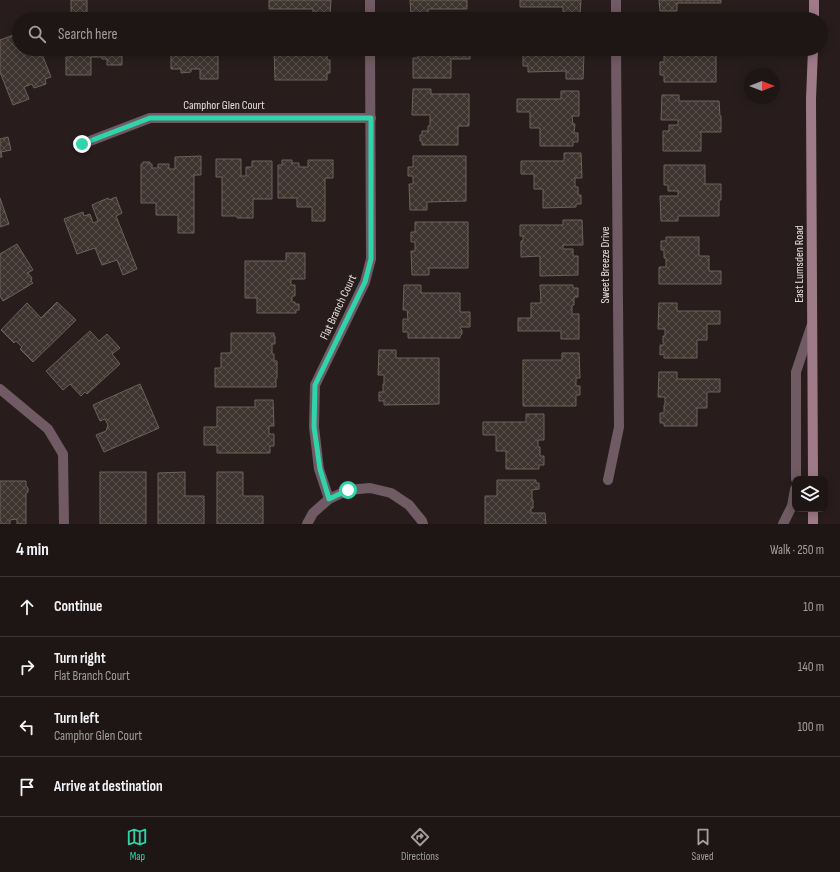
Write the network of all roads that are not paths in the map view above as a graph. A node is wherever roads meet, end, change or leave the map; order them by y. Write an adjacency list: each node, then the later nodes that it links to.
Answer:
1 (370, 0): 4 (street)
2 (616, 0): 5 (street)
3 (814, 0): 6 (street)
4 (370, 12)
5 (616, 12)
6 (814, 12)
7 (370, 56): 10 (street, Flat Branch Court)
8 (616, 56): 16 (street, Sweet Breeze Drive)
9 (813, 56): 12 (street, East Lumsden Road)
10 (371, 118): 11 (street, Camphor Glen Court); 17 (street, Flat Branch Court)
11 (82, 144)
12 (812, 325): 14 (street); 15 (street, East Lumsden Road)
13 (0, 389): 20 (street)
14 (796, 476)
15 (813, 476)
16 (608, 480)
17 (329, 499): 21 (street); 22 (street)
18 (792, 506): 23 (street)
19 (813, 512): 24 (street)
20 (64, 524)
21 (307, 524)
22 (423, 524)
23 (783, 524)
24 (813, 524)

